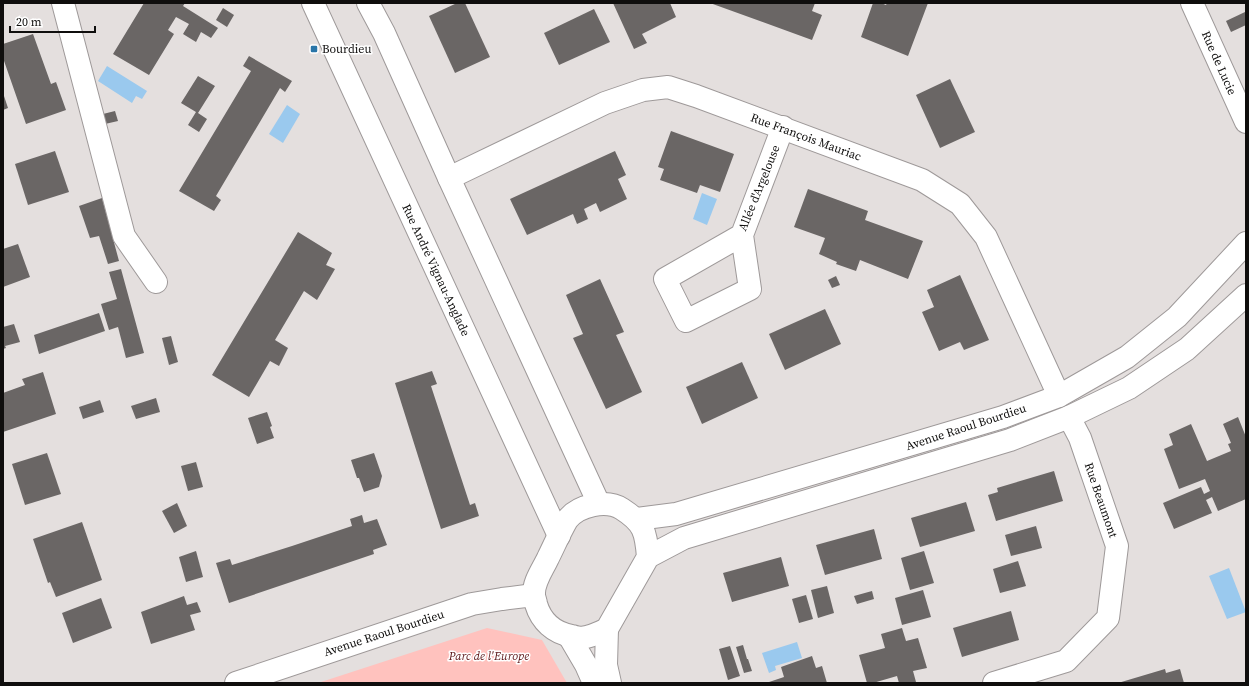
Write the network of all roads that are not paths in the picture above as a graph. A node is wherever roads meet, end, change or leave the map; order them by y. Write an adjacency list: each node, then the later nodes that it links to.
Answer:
1 (63, 3): 10 (street)
2 (313, 3): 16 (street, Rue André Vignau-Anglade)
3 (368, 3): 7 (street)
4 (1192, 3): 5 (street, Rue de Lucie)
5 (1246, 122)
6 (783, 128): 7 (street, Rue François Mauriac); 8 (street, Allée d'Argelouse); 12 (street, Rue François Mauriac)
7 (449, 178): 14 (street)
8 (742, 234): 8 (street, Allée d'Argelouse)
9 (1246, 243): 12 (street, Avenue Raoul Bourdieu)
10 (156, 282)
11 (1246, 295): 13 (street, Avenue Raoul Bourdieu)
12 (1059, 396): 15 (street, Avenue Raoul Bourdieu)
13 (1069, 417): 17 (street, Avenue Raoul Bourdieu); 24 (street, Rue Beaumont)
14 (599, 504): 15 (street); 16 (street)
15 (636, 519): 17 (street)
16 (559, 536): 18 (street)
17 (648, 557): 19 (street)
18 (534, 595): 20 (street); 21 (street, Avenue Raoul Bourdieu)
19 (607, 629): 20 (street); 23 (street)
20 (569, 636): 22 (street)
21 (236, 683)
22 (594, 683)
23 (610, 683)
24 (994, 683)

